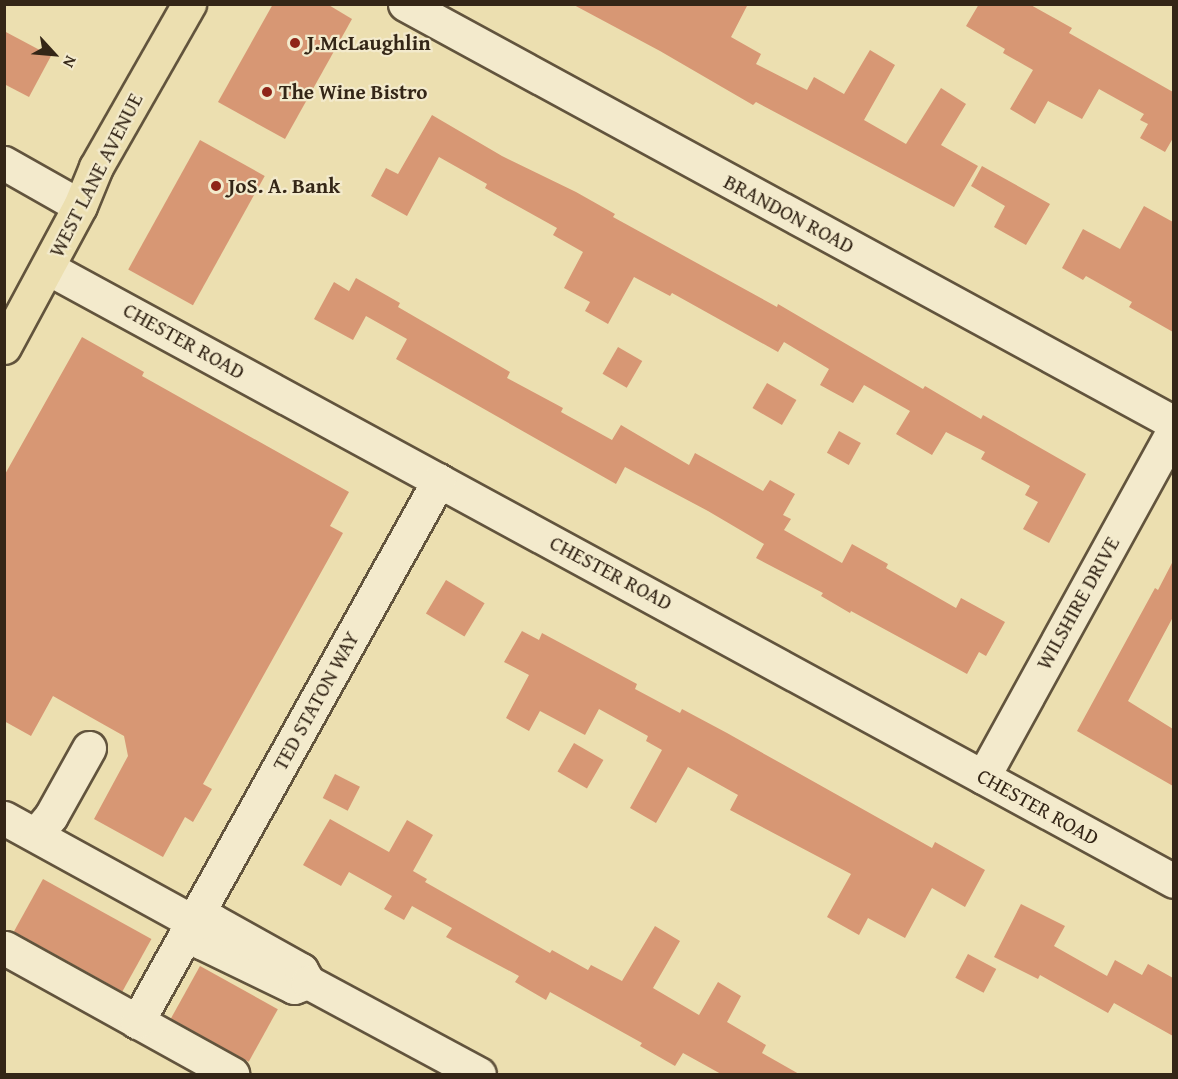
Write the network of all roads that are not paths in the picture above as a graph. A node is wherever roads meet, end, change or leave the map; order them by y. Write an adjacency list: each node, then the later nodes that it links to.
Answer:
1 (189, 4): 4 (main road, WEST LANE AVENUE)
2 (405, 4): 7 (street, BRANDON ROAD)
3 (4, 163): 4 (street)
4 (80, 206): 5 (main road, WEST LANE AVENUE)
5 (48, 268): 6 (main road, WEST LANE AVENUE); 9 (street, CHESTER ROAD)
6 (4, 347)
7 (1173, 423)
8 (1173, 429): 11 (street, WILSHIRE DRIVE)
9 (439, 480): 11 (street, CHESTER ROAD); 15 (street, TED STATON WAY)
10 (89, 748): 13 (street)
11 (983, 777): 14 (street, CHESTER ROAD)
12 (4, 818): 13 (street)
13 (36, 834): 15 (street)
14 (1173, 881)
15 (193, 922): 17 (street, TED STATON WAY); 19 (street)
16 (5, 948): 17 (street)
17 (137, 1022): 18 (street)
18 (232, 1074)
19 (479, 1074)

